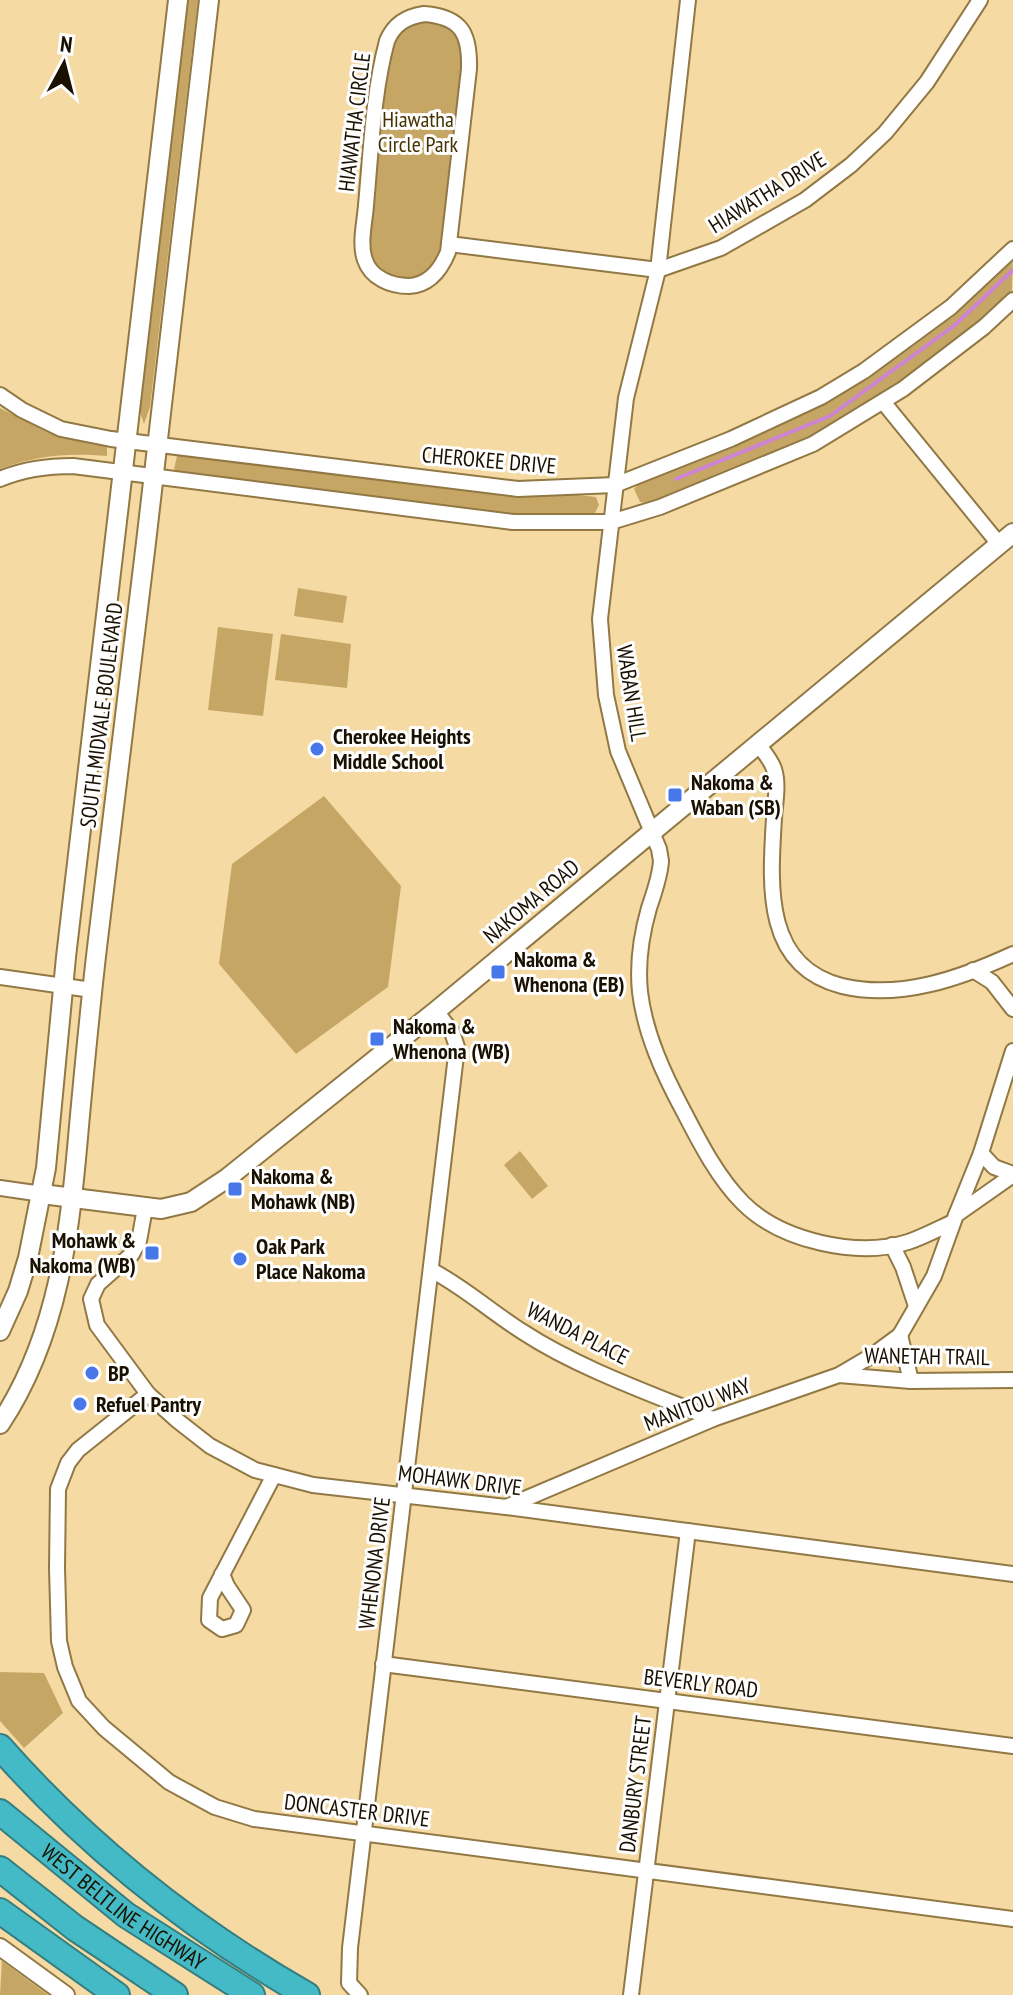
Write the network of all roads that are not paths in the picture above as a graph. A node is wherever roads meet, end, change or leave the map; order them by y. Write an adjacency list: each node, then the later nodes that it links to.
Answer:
1 (178, 0): 11 (main road, SOUTH MIDVALE BOULEVARD)
2 (209, 0): 12 (main road, SOUTH MIDVALE BOULEVARD)
3 (688, 0): 7 (street, WABAN HILL)
4 (980, 0): 7 (street, HIAWATHA DRIVE)
5 (449, 244): 5 (street, HIAWATHA CIRCLE); 7 (street, HIAWATHA DRIVE)
6 (1013, 249): 16 (street, CHEROKEE DRIVE)
7 (658, 270): 16 (street, WABAN HILL)
8 (1013, 300): 10 (street)
9 (0, 395): 11 (street, CHEROKEE DRIVE)
10 (884, 403): 17 (street); 18 (street)
11 (127, 441): 12 (street, CHEROKEE DRIVE); 13 (main road, SOUTH MIDVALE BOULEVARD)
12 (158, 444): 14 (main road, SOUTH MIDVALE BOULEVARD); 16 (street, CHEROKEE DRIVE)
13 (123, 472): 14 (street); 15 (street); 24 (main road, SOUTH MIDVALE BOULEVARD)
14 (155, 477): 17 (street); 25 (main road, SOUTH MIDVALE BOULEVARD)
15 (0, 479)
16 (615, 485): 17 (street, WABAN HILL)
17 (611, 522): 20 (street, WABAN HILL)
18 (1006, 538): 19 (main road, NAKOMA ROAD)
19 (758, 744): 20 (main road, NAKOMA ROAD); 22 (street)
20 (652, 831): 27 (main road, NAKOMA ROAD); 36 (street, WABAN HILL)
21 (1013, 954): 22 (street)
22 (973, 970): 26 (street)
23 (0, 977): 24 (street)
24 (63, 986): 25 (street); 32 (main road, SOUTH MIDVALE BOULEVARD)
25 (92, 990): 33 (main road, SOUTH MIDVALE BOULEVARD)
26 (1013, 1009)
27 (436, 1011): 34 (main road, NAKOMA ROAD); 37 (street, WHENONA DRIVE)
28 (1013, 1051): 29 (street)
29 (981, 1153): 30 (street); 35 (street)
30 (1013, 1174): 35 (street)
31 (0, 1188): 32 (street)
32 (42, 1194): 33 (main road, NAKOMA ROAD); 39 (main road, SOUTH MIDVALE BOULEVARD)
33 (72, 1198): 34 (main road, NAKOMA ROAD); 46 (main road, SOUTH MIDVALE BOULEVARD)
34 (145, 1208): 44 (street, MOHAWK DRIVE)
35 (954, 1219): 36 (street, WABAN HILL); 38 (street, MANITOU WAY)
36 (892, 1245): 38 (street)
37 (431, 1270): 45 (street, WANDA PLACE); 48 (street, WHENONA DRIVE)
38 (916, 1306): 40 (street, MANITOU WAY)
39 (0, 1331)
40 (900, 1335): 41 (street, MANITOU WAY); 43 (street)
41 (839, 1375): 43 (street, WANETAH TRAIL); 45 (street, MANITOU WAY)
42 (1013, 1380): 43 (street, WANETAH TRAIL)
43 (911, 1381)
44 (148, 1394): 47 (street, MOHAWK DRIVE); 58 (street, DONCASTER DRIVE)
45 (713, 1419): 49 (street, MANITOU WAY)
46 (0, 1424)
47 (274, 1475): 48 (street, MOHAWK DRIVE); 51 (street)
48 (404, 1494): 49 (street, MOHAWK DRIVE); 53 (street, WHENONA DRIVE)
49 (506, 1507): 50 (street, MOHAWK DRIVE)
50 (688, 1531): 52 (street, MOHAWK DRIVE); 54 (street, DANBURY STREET)
51 (222, 1574)
52 (1013, 1574)
53 (383, 1664): 54 (street, BEVERLY ROAD); 58 (street, WHENONA DRIVE)
54 (668, 1701): 55 (street, BEVERLY ROAD); 60 (street, DANBURY STREET)
55 (1013, 1746)
56 (0, 1747): 68 (highway)
57 (0, 1812): 67 (highway, WEST BELTLINE HIGHWAY)
58 (363, 1833): 60 (street, DONCASTER DRIVE); 69 (street, WHENONA DRIVE)
59 (0, 1869): 66 (highway, WEST BELTLINE HIGHWAY)
60 (646, 1869): 62 (street, DONCASTER DRIVE); 70 (street, DANBURY STREET)
61 (0, 1911): 65 (highway)
62 (1013, 1919)
63 (0, 1947): 64 (street)
64 (66, 1995)
65 (117, 1995)
66 (175, 1995)
67 (252, 1995)
68 (307, 1995)
69 (360, 1995)
70 (631, 1995)

